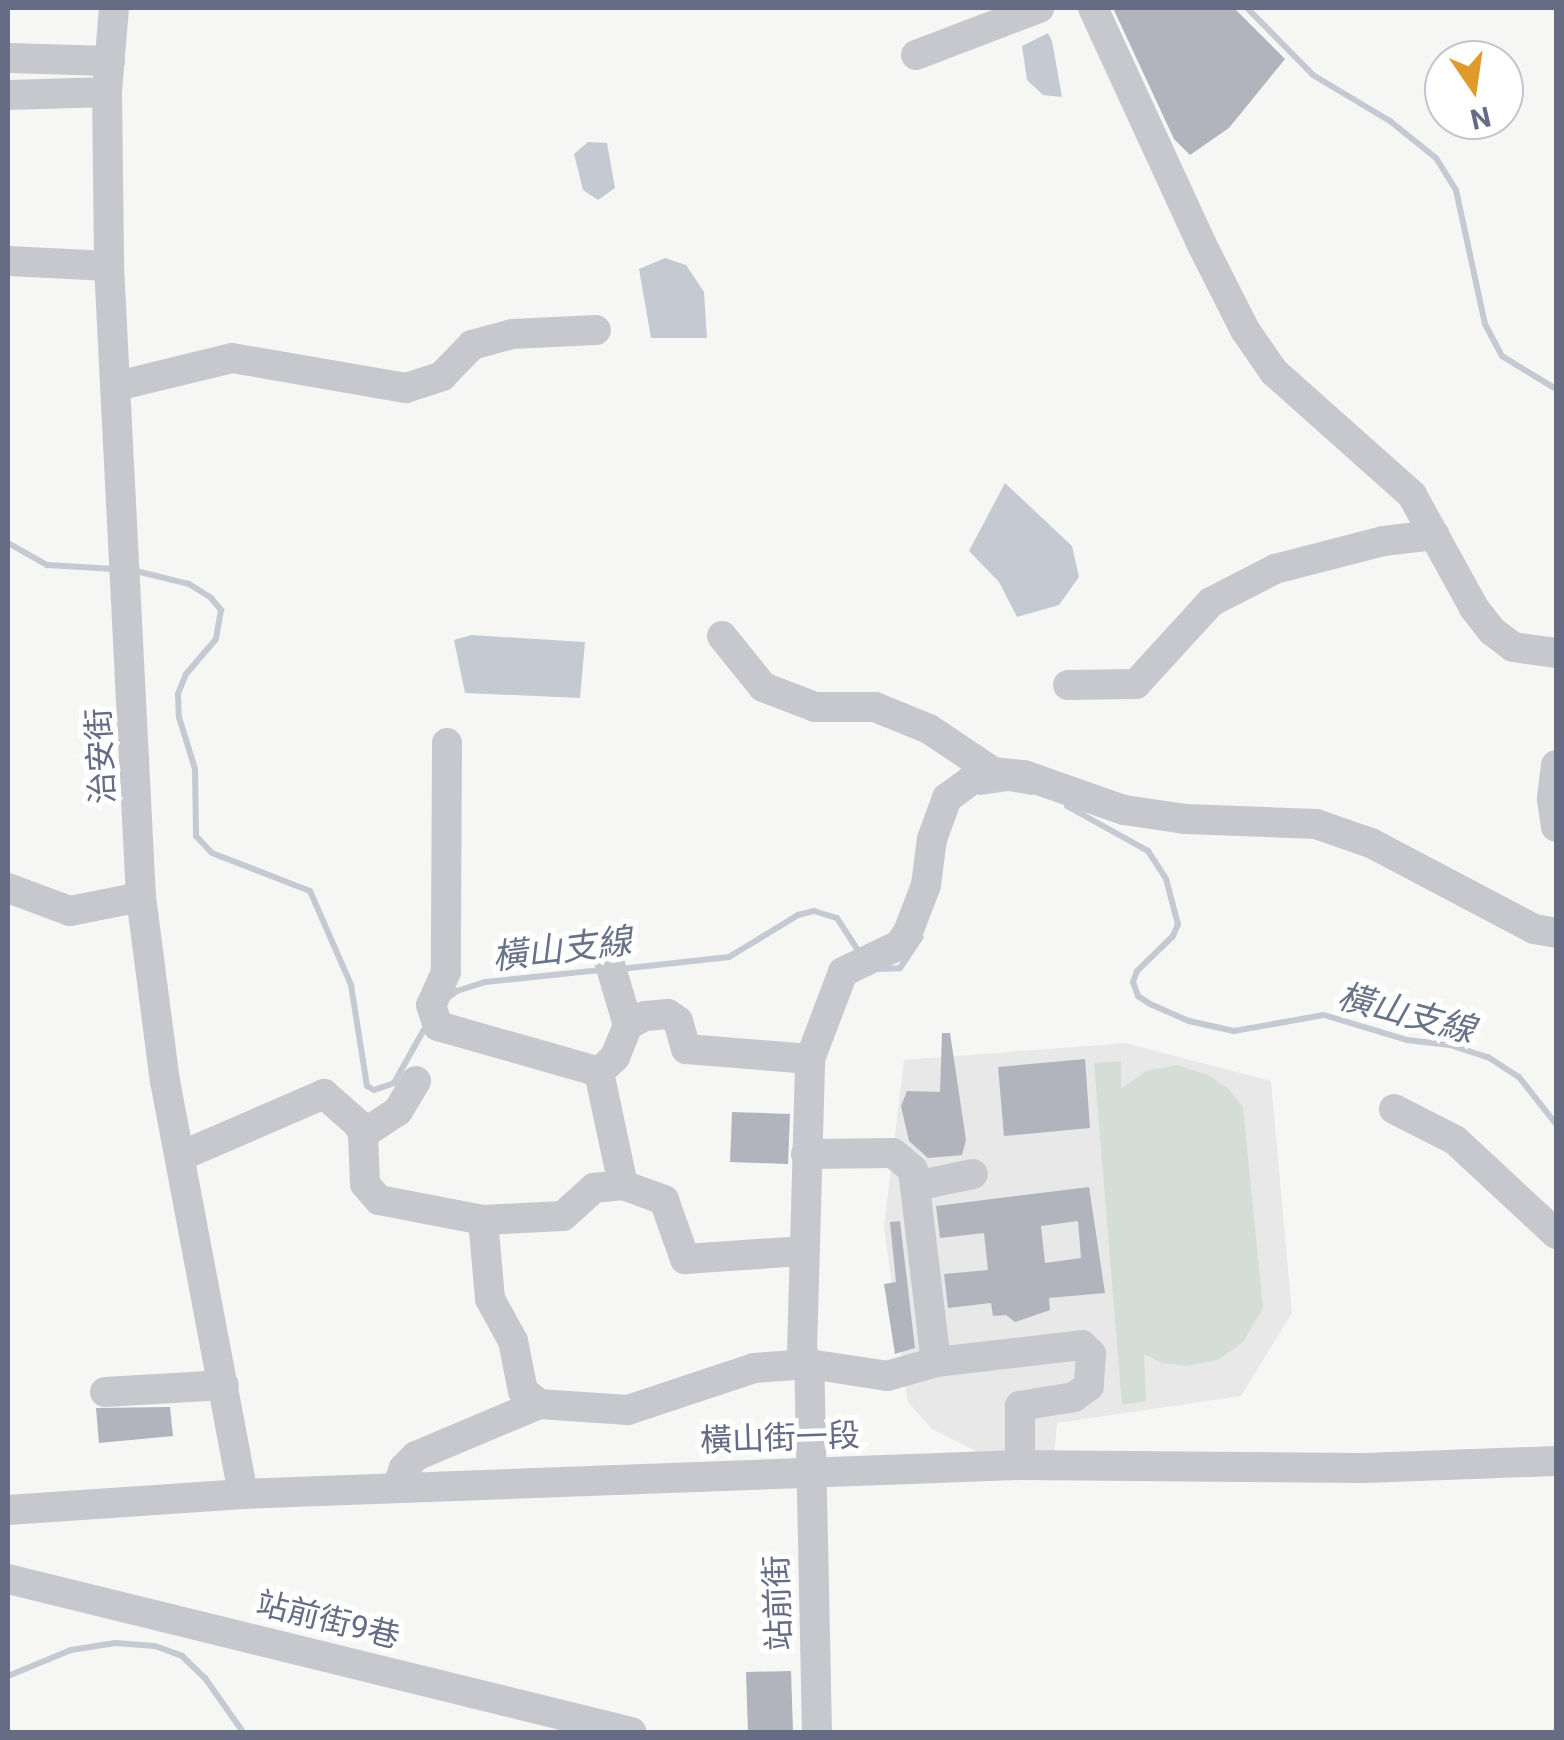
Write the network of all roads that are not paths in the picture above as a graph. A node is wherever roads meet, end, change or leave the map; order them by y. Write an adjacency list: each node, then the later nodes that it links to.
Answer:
1 (114, 8): 6 (street, 治安街)
2 (1039, 8): 4 (street)
3 (1093, 8): 13 (street)
4 (916, 56)
5 (8, 58): 6 (street)
6 (110, 61): 7 (street, 治安街)
7 (107, 92): 8 (street); 10 (street, 治安街)
8 (8, 95)
9 (8, 261): 10 (street)
10 (109, 266): 12 (street, 治安街)
11 (596, 330): 12 (street)
12 (118, 386): 22 (street, 治安街)
13 (1435, 535): 15 (street); 16 (street)
14 (722, 636): 19 (street)
15 (1556, 653)
16 (1068, 685)
17 (447, 742): 27 (street)
18 (1556, 765): 20 (street)
19 (993, 772): 23 (street); 26 (street, 站前街)
20 (1556, 827)
21 (8, 888): 22 (street)
22 (141, 897): 32 (street, 治安街)
23 (1556, 933)
24 (612, 972): 25 (street)
25 (628, 1025): 26 (street); 27 (street)
26 (810, 1059): 31 (street, 站前街)
27 (600, 1072): 34 (street)
28 (416, 1082): 30 (street)
29 (1394, 1109): 37 (street)
30 (363, 1134): 32 (street); 36 (street)
31 (806, 1154): 35 (street); 38 (street, 站前街)
32 (180, 1156): 41 (street, 治安街)
33 (974, 1174): 35 (street)
34 (623, 1185): 36 (street); 38 (street)
35 (914, 1186): 39 (street)
36 (482, 1220): 43 (street)
37 (1556, 1234)
38 (802, 1251): 40 (street, 站前街)
39 (936, 1362): 40 (street); 45 (street)
40 (809, 1364): 43 (street); 46 (street, 站前街)
41 (224, 1385): 42 (street); 48 (street, 治安街)
42 (105, 1392)
43 (539, 1404): 47 (street)
44 (1556, 1462): 45 (street, 橫山街一段)
45 (1020, 1465): 46 (street, 橫山街一段)
46 (808, 1472): 47 (street, 橫山街一段); 53 (street, 站前街)
47 (397, 1488): 48 (street, 橫山街一段)
48 (244, 1494): 49 (street, 橫山街一段)
49 (8, 1510)
50 (8, 1579): 51 (street, 站前街9巷)
51 (540, 1720): 52 (street, 站前街9巷)
52 (632, 1732)
53 (817, 1732)

